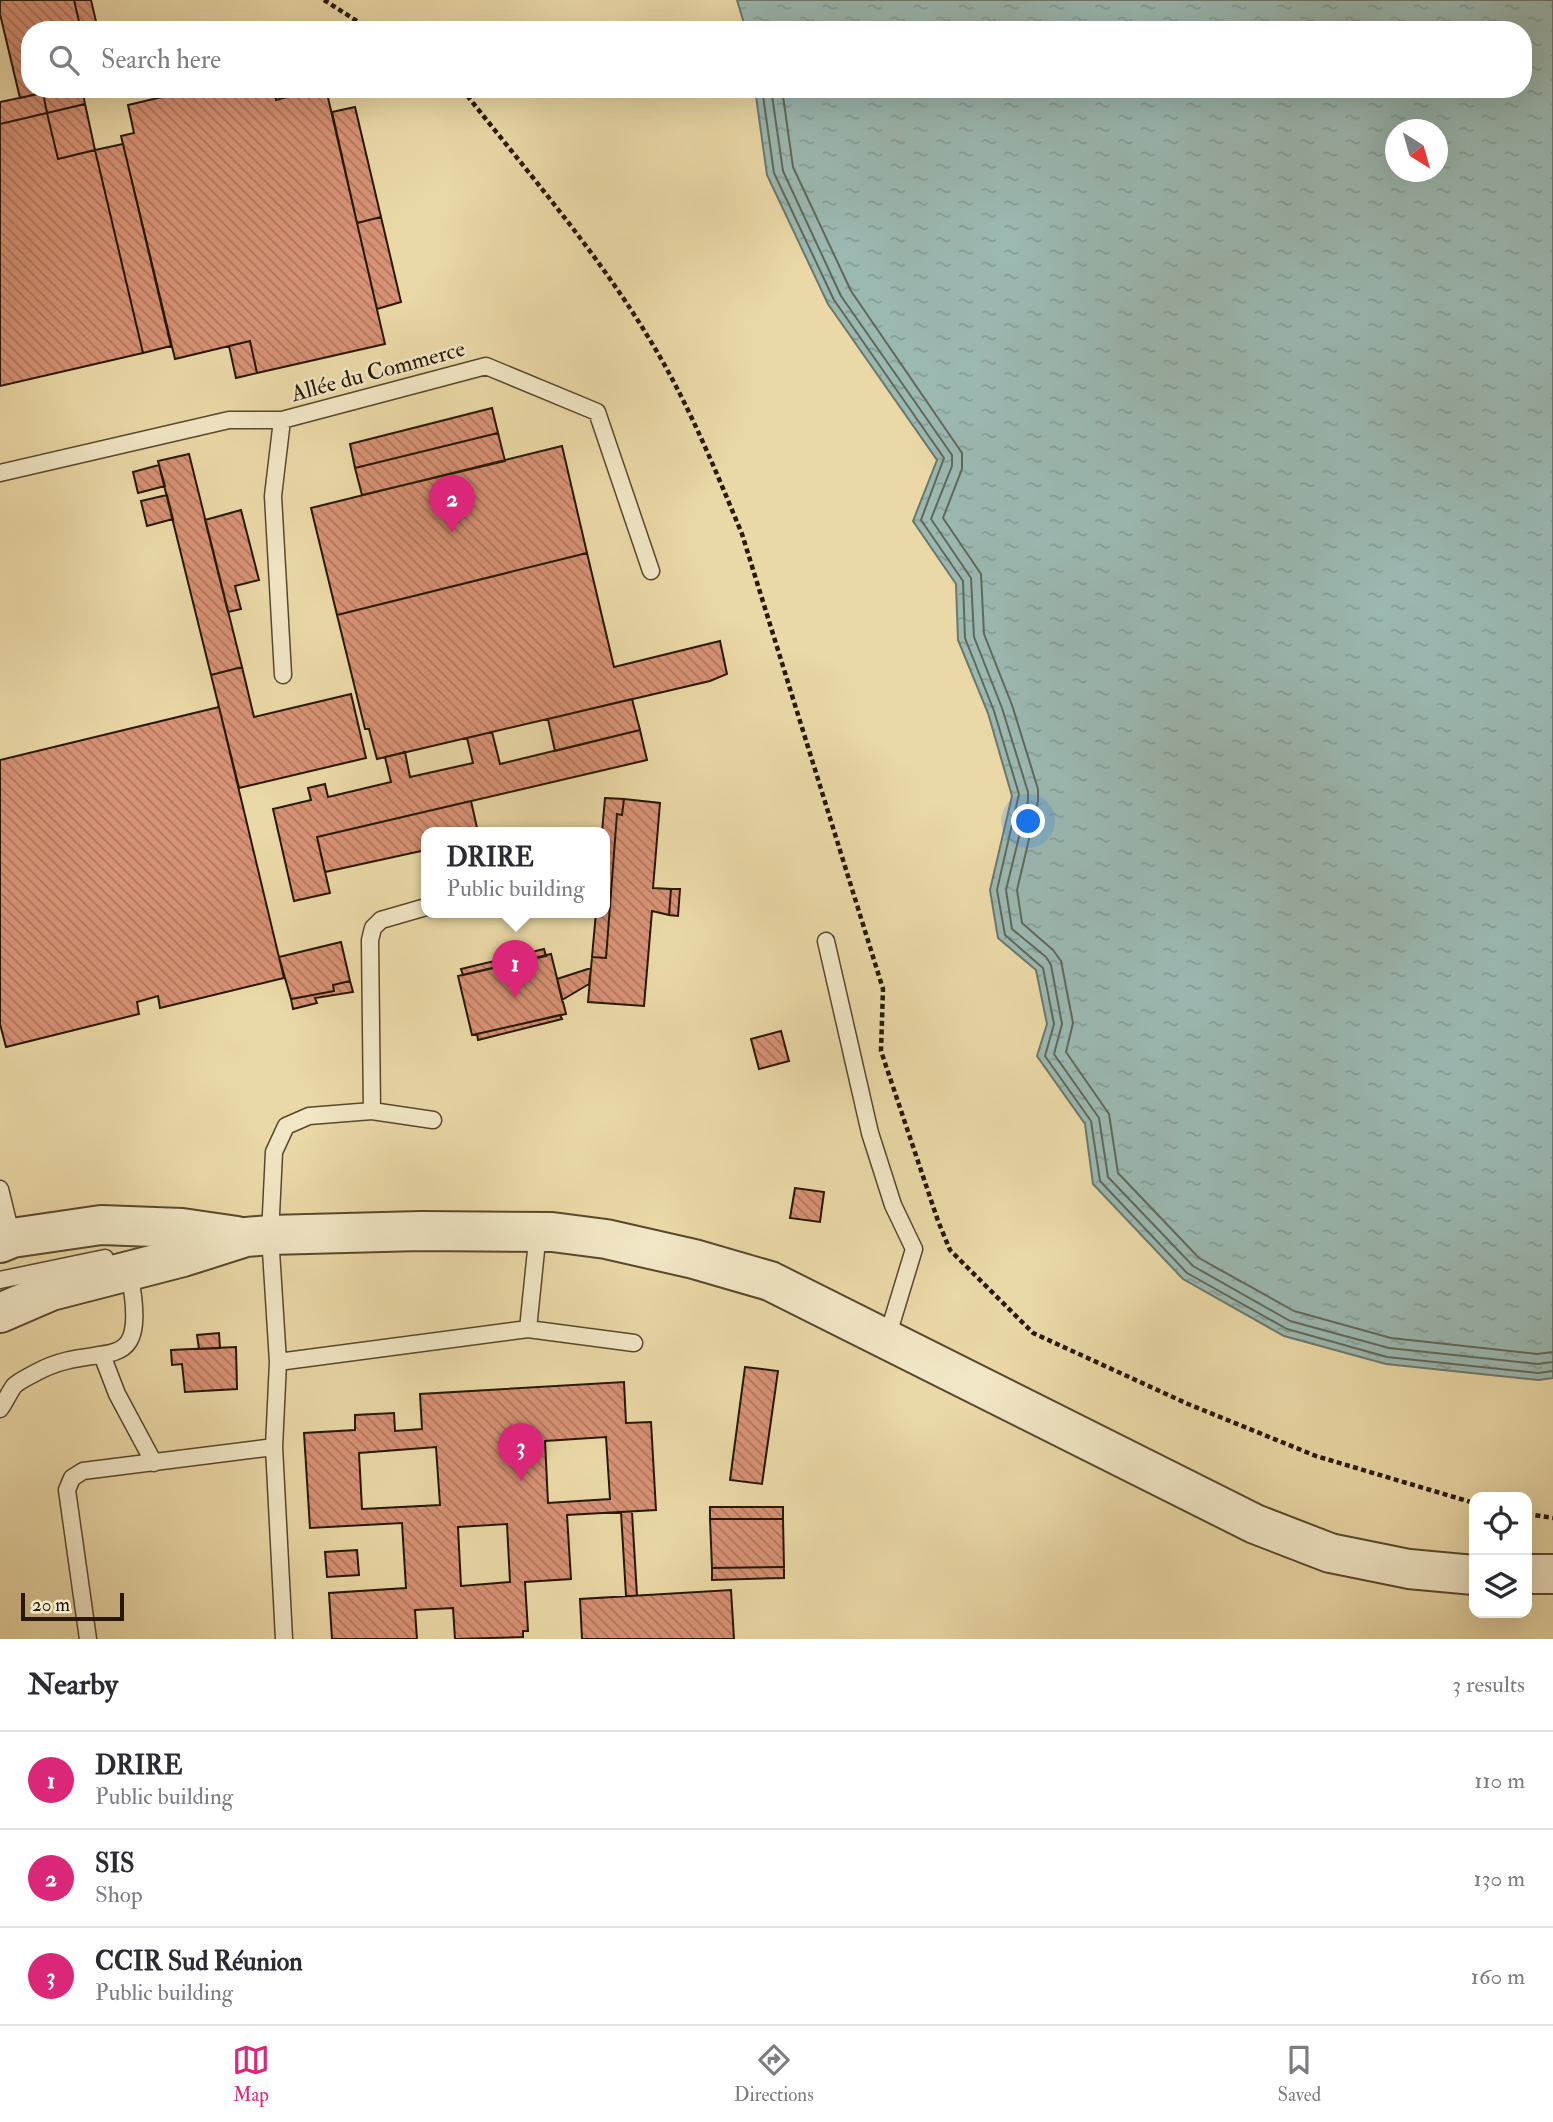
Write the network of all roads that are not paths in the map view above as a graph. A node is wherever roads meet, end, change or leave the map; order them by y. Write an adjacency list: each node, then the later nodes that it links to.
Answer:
1 (282, 420): 2 (lane, Allée du Commerce); 3 (lane, Allée du Commerce); 4 (lane)
2 (0, 473)
3 (651, 571)
4 (283, 676)
5 (421, 908): 7 (lane)
6 (826, 941): 17 (lane)
7 (372, 1111): 8 (lane); 11 (lane)
8 (433, 1120)
9 (0, 1189): 12 (lane)
10 (538, 1231): 11 (street); 16 (lane); 17 (street)
11 (258, 1236): 12 (street); 13 (street); 14 (lane); 20 (lane)
12 (6, 1241)
13 (129, 1271): 15 (street); 19 (lane)
14 (0, 1280)
15 (0, 1313)
16 (528, 1329): 18 (lane); 20 (lane)
17 (887, 1338): 26 (street)
18 (634, 1343)
19 (102, 1355): 21 (lane); 23 (lane)
20 (278, 1362): 22 (lane)
21 (0, 1409)
22 (274, 1447): 23 (lane); 28 (lane)
23 (154, 1463): 27 (lane)
24 (1532, 1574): 25 (street)
25 (1553, 1574)
26 (1469, 1575)
27 (88, 1639)
28 (284, 1639)

